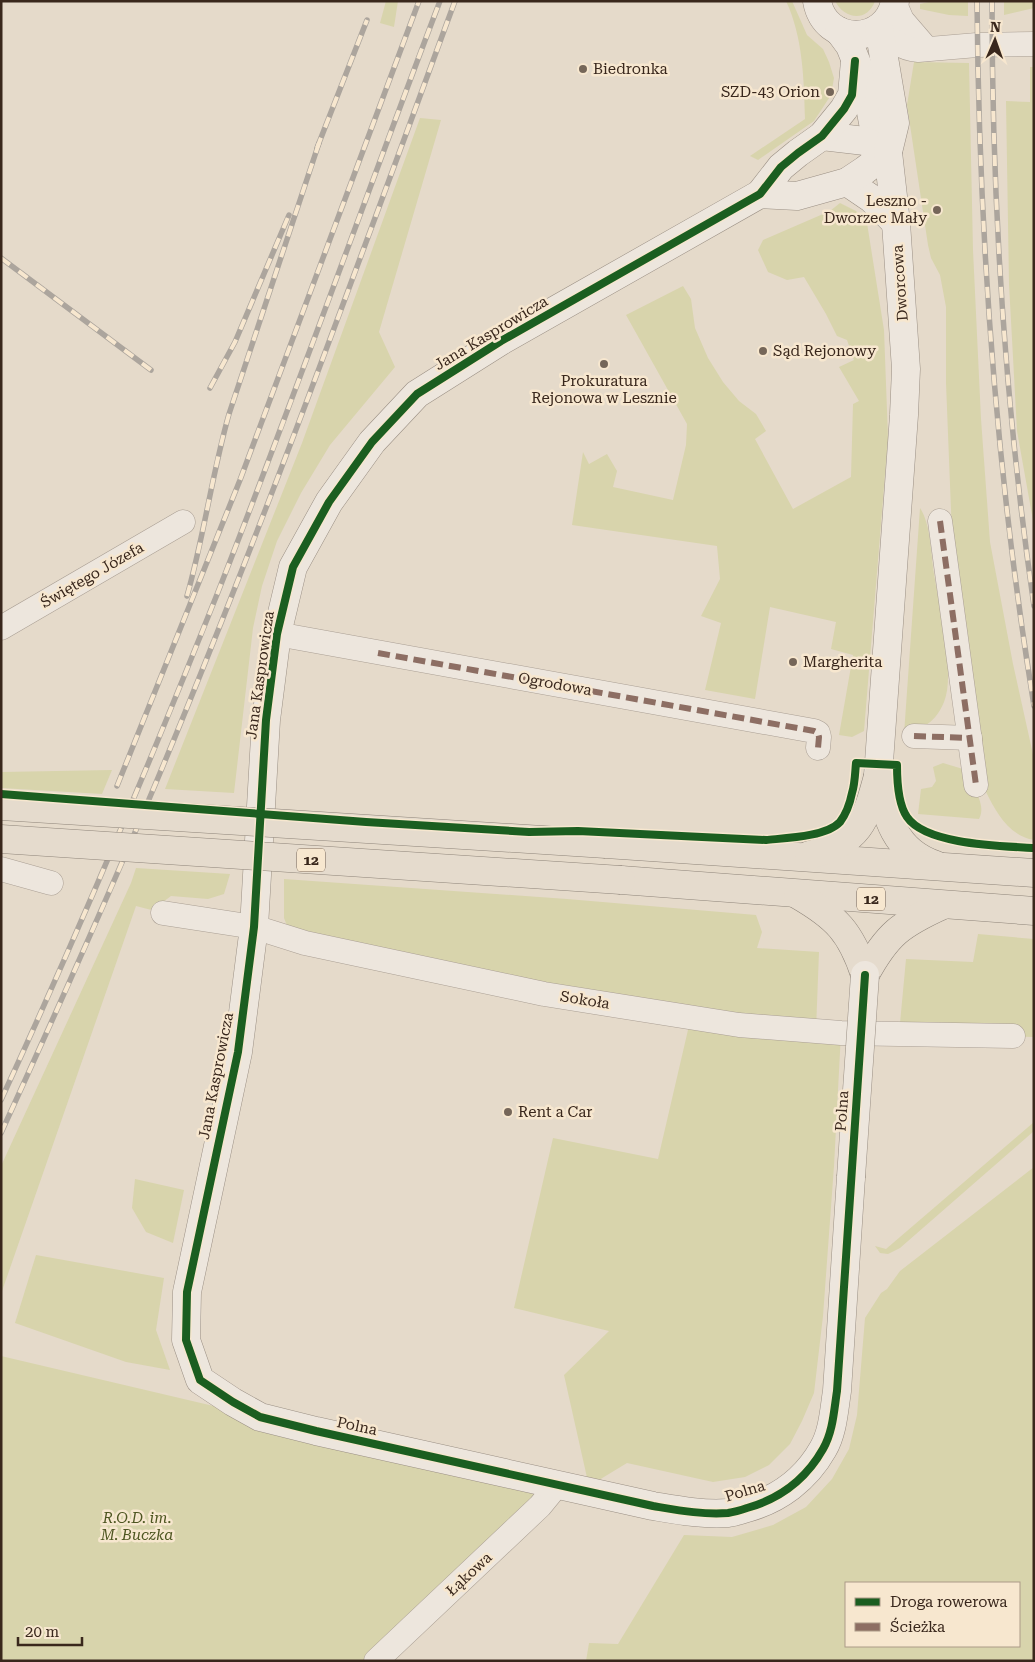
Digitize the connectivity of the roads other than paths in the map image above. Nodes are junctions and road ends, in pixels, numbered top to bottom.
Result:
1 (817, 1) edge
2 (895, 2) edge
3 (879, 28) junction
4 (839, 32) junction
5 (1034, 44) edge
6 (927, 49) junction
7 (856, 61) junction
8 (822, 136) junction
9 (888, 152) junction
10 (847, 182) junction
11 (760, 194) junction
12 (896, 223) junction
13 (940, 521) dead end
14 (183, 522) dead end
15 (1, 628) edge
16 (276, 634) junction
17 (914, 736) dead end
18 (970, 738) junction
19 (818, 748) dead end
20 (878, 776) junction
21 (976, 785) dead end
22 (1, 806) edge
23 (1, 840) edge
24 (799, 858) junction
25 (942, 867) junction
26 (1, 869) edge
27 (1034, 873) edge
28 (51, 883) dead end
29 (797, 894) junction
30 (944, 905) junction
31 (1034, 911) edge
32 (163, 913) dead end
33 (254, 927) junction
34 (865, 975) junction
35 (1013, 1036) dead end
36 (200, 1380) joint
37 (558, 1484) junction
38 (376, 1661) edge

1 - 4 street, Dworcowa
2 - 3 street
2 - 6 street
3 - 4 street
3 - 6 street
3 - 9 street, Dworcowa
4 - 7 street, Dworcowa
5 - 6 street
7 - 8 street, Jana Kasprowicza
7 - 9 street, Dworcowa
8 - 9 street
8 - 11 street, Jana Kasprowicza
9 - 10 street
9 - 12 street, Dworcowa
10 - 11 street
10 - 12 street
11 - 16 street, Jana Kasprowicza
12 - 20 street, Dworcowa
13 - 18 street
14 - 15 street, Świętego Józefa
16 - 19 street, Ogrodowa
16 - 33 street, Jana Kasprowicza
17 - 18 street
18 - 21 street
20 - 24 main road
20 - 25 main road
22 - 24 main road, 12, bridge
23 - 29 main road, 12, bridge
24 - 25 main road, 12
25 - 27 main road, 12
26 - 28 street
29 - 30 main road, 12
29 - 34 main road
30 - 31 main road, 12
30 - 34 main road
32 - 33 street, Sokoła
33 - 35 street, Sokoła
33 - 36 street, Jana Kasprowicza
34 - 37 street, Polna, bridge
36 - 37 street, Polna
37 - 38 street, Łąkowa

